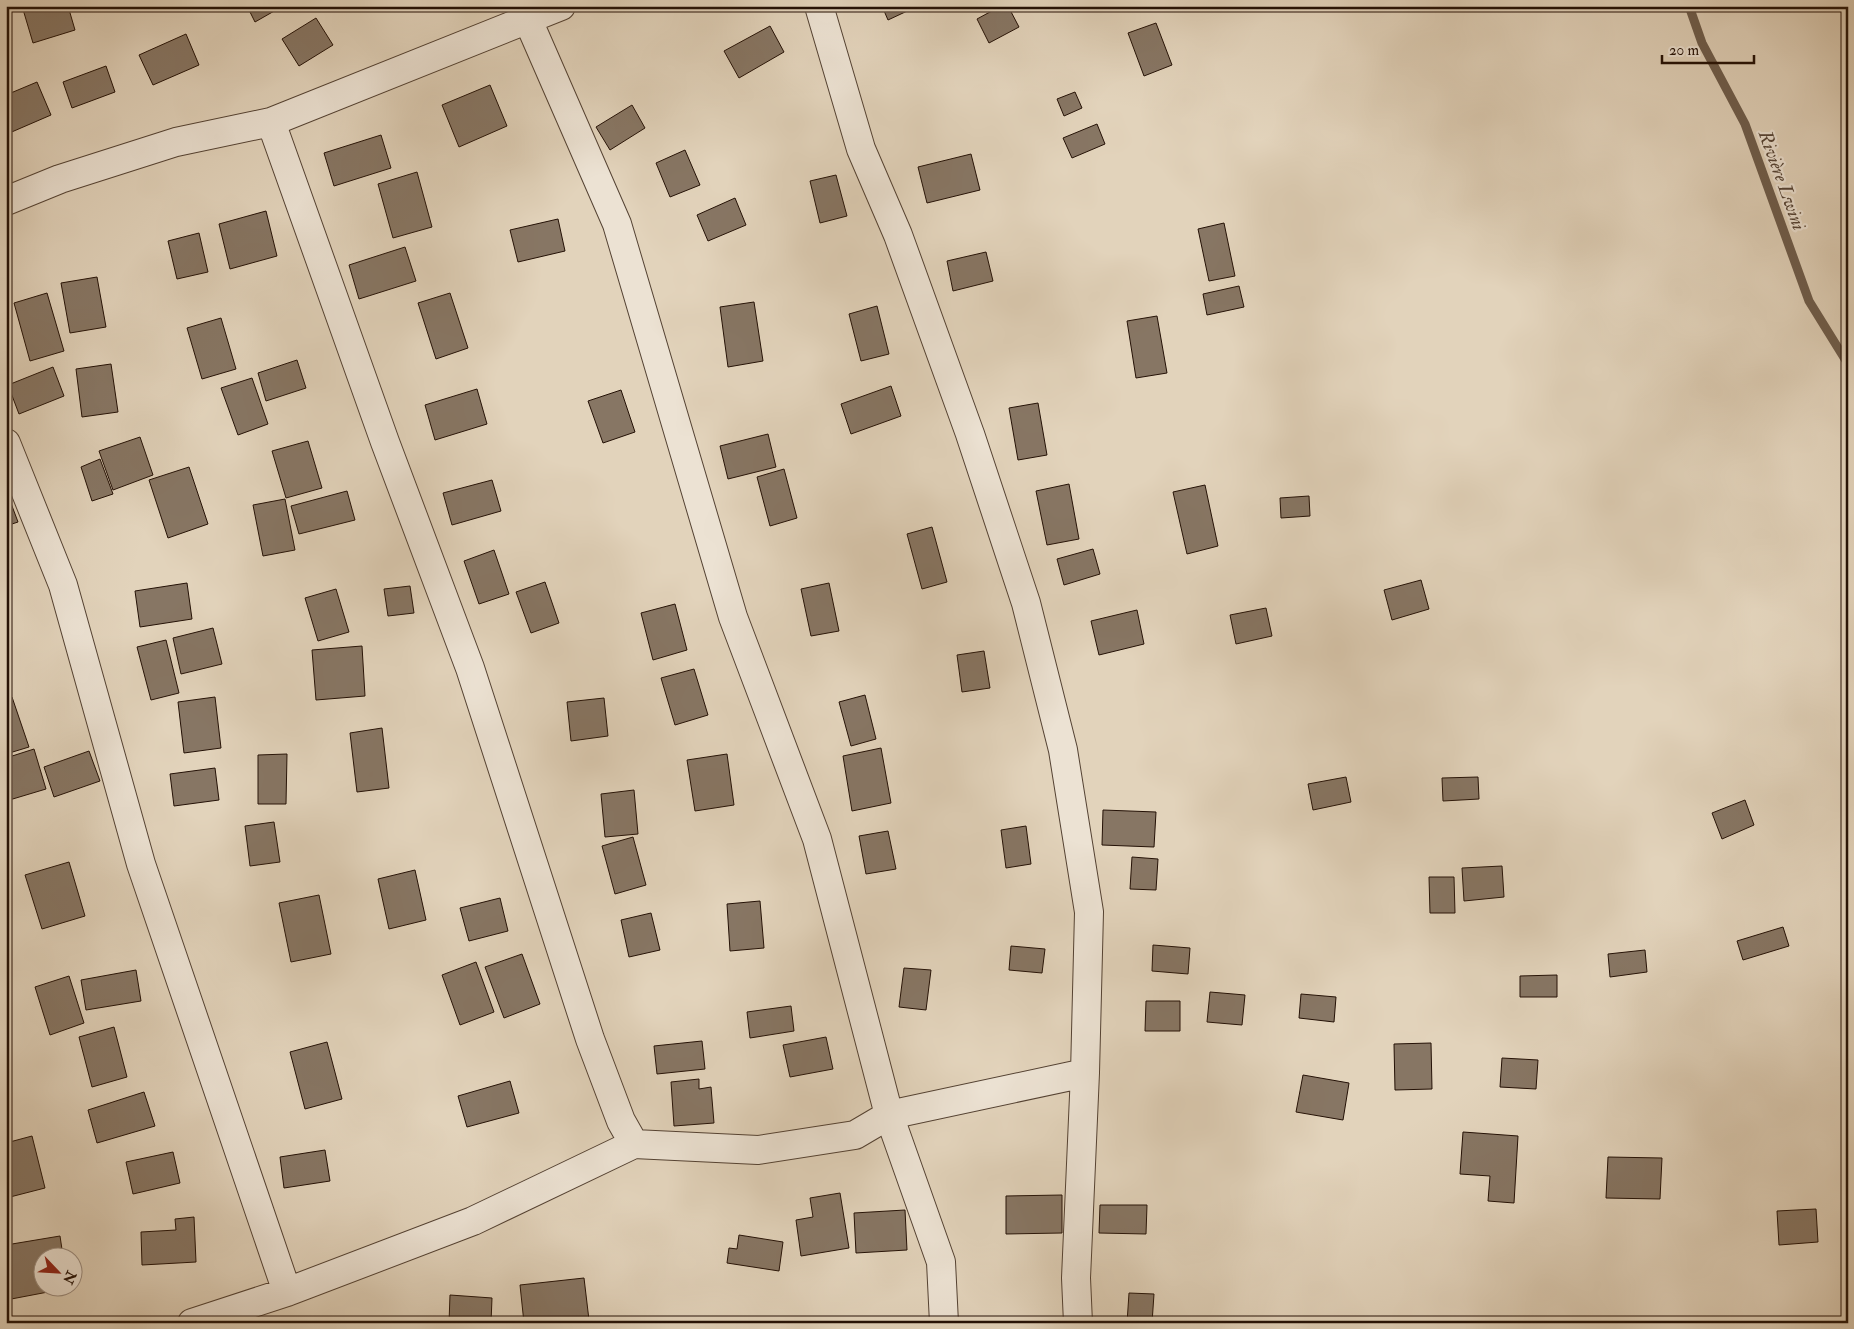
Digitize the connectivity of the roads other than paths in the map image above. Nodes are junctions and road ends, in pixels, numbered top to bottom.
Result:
1 (561, 6) edge
2 (819, 6) edge
3 (528, 20) junction
4 (271, 122) junction
5 (6, 201) edge
6 (6, 442) edge
7 (1085, 1073) junction
8 (889, 1115) junction
9 (634, 1144) junction
10 (287, 1292) junction
11 (192, 1323) edge
12 (944, 1323) edge
13 (1078, 1323) edge

1 - 3 street
2 - 7 street
3 - 4 street
3 - 8 street
4 - 5 street
4 - 9 street
6 - 10 street
7 - 8 street
7 - 13 street
8 - 9 street
8 - 12 street
9 - 10 street
10 - 11 street

